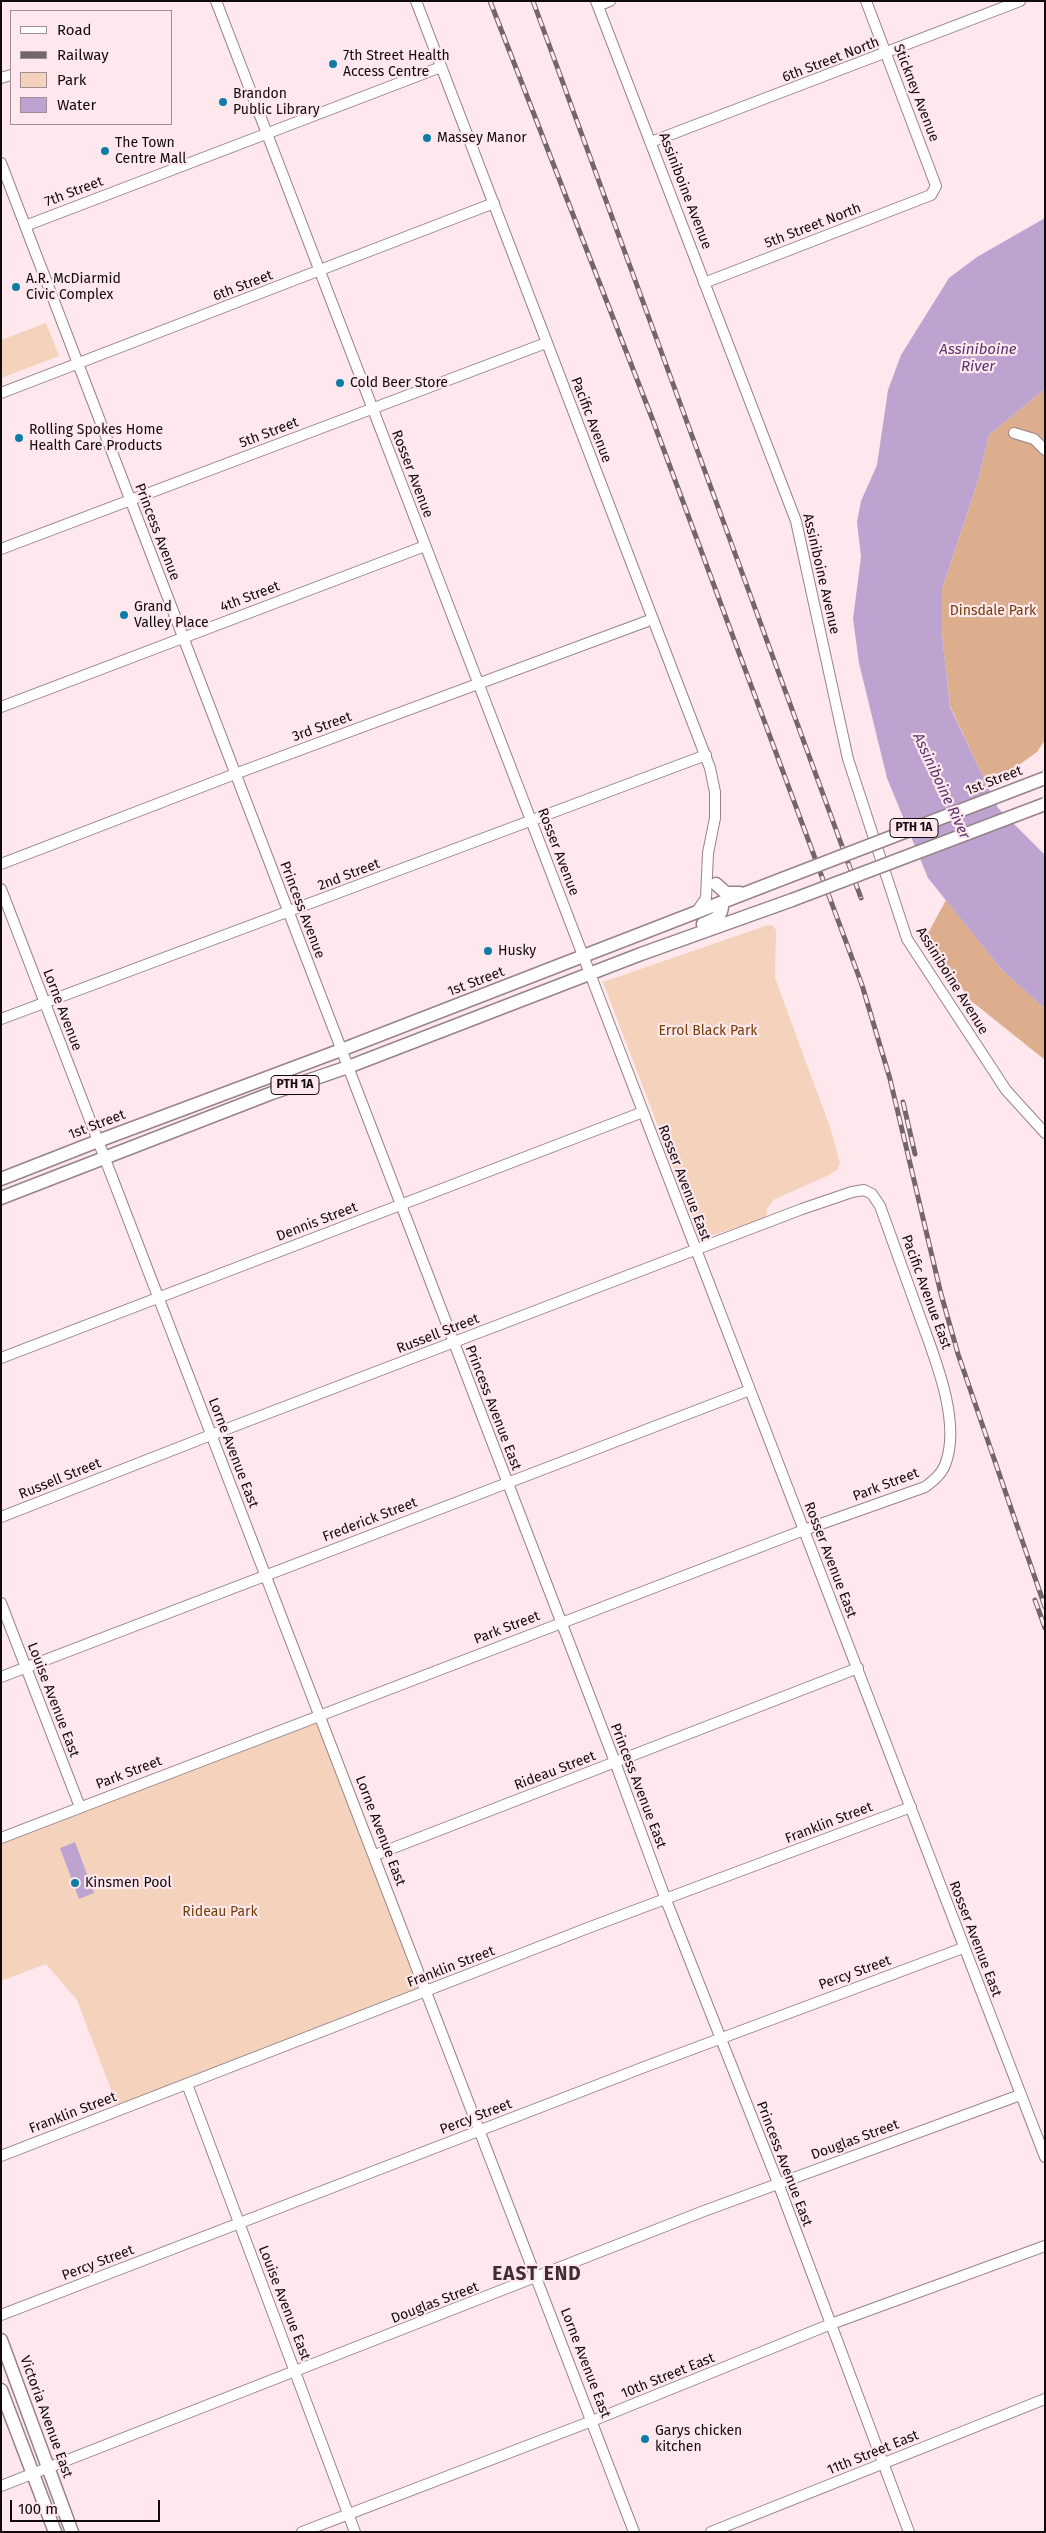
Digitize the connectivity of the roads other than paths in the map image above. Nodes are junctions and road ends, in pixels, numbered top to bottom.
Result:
1 (216, 1) edge
2 (416, 1) edge
3 (610, 1) edge
4 (866, 1) edge
5 (1020, 1) edge
6 (597, 4) edge
7 (887, 54) junction
8 (441, 67) junction
9 (267, 133) junction
10 (651, 142) junction
11 (1, 163) edge
12 (931, 195) joint
13 (494, 203) junction
14 (25, 226) junction
15 (320, 270) junction
16 (704, 283) junction
17 (546, 343) junction
18 (78, 363) junction
19 (1, 393) edge
20 (373, 408) junction
21 (1014, 433) dead end
22 (1045, 450) edge
23 (131, 500) junction
24 (425, 546) junction
25 (1, 549) edge
26 (653, 618) junction
27 (183, 637) junction
28 (478, 684) junction
29 (1, 707) edge
30 (706, 754) junction
31 (236, 774) junction
32 (1045, 778) edge
33 (1045, 804) edge
34 (531, 821) junction
35 (708, 852) junction
36 (1, 864) edge
37 (716, 884) junction
38 (1, 889) edge
39 (750, 892) junction
40 (722, 903) junction
41 (288, 912) junction
42 (690, 915) junction
43 (641, 954) junction
44 (583, 957) junction
45 (590, 974) junction
46 (45, 1002) junction
47 (1, 1019) edge
48 (341, 1050) junction
49 (348, 1067) junction
50 (643, 1112) junction
51 (1045, 1133) edge
52 (98, 1140) junction
53 (104, 1157) junction
54 (1, 1179) edge
55 (1, 1198) edge
56 (400, 1205) junction
57 (880, 1206) joint
58 (695, 1250) junction
59 (158, 1298) junction
60 (454, 1343) junction
61 (1, 1358) edge
62 (944, 1389) joint
63 (750, 1390) junction
64 (211, 1435) junction
65 (507, 1483) junction
66 (1, 1517) edge
67 (804, 1530) junction
68 (266, 1575) junction
69 (1, 1602) edge
70 (560, 1622) junction
71 (26, 1668) junction
72 (858, 1668) junction
73 (1, 1677) edge
74 (321, 1716) junction
75 (615, 1762) junction
76 (80, 1807) junction
77 (911, 1807) junction
78 (1, 1838) edge
79 (375, 1855) junction
80 (666, 1900) junction
81 (963, 1948) junction
82 (427, 1992) junction
83 (720, 2039) junction
84 (187, 2084) junction
85 (1020, 2095) junction
86 (480, 2130) junction
87 (1, 2156) edge
88 (1045, 2157) edge
89 (778, 2182) junction
90 (239, 2223) junction
91 (1045, 2246) edge
92 (537, 2277) junction
93 (1, 2315) edge
94 (831, 2324) junction
95 (1, 2340) edge
96 (295, 2372) junction
97 (1, 2390) edge
98 (1045, 2400) edge
99 (592, 2421) junction
100 (883, 2464) junction
101 (48, 2468) junction
102 (34, 2474) junction
103 (1, 2486) edge
104 (348, 2514) junction
105 (55, 2532) edge
106 (72, 2532) edge
107 (302, 2532) edge
108 (355, 2532) edge
109 (634, 2532) edge
110 (710, 2532) edge
111 (909, 2532) edge

1 - 9 street, Rosser Avenue
2 - 8 street, Pacific Avenue
3 - 6 street
4 - 7 street, Stickney Avenue
5 - 7 street, 6th Street North
6 - 10 street, Assiniboine Avenue
7 - 10 street, 6th Street North
7 - 12 street, Stickney Avenue
8 - 9 street, 7th Street
8 - 13 street, Pacific Avenue
9 - 14 street, 7th Street
9 - 15 street, Rosser Avenue
10 - 16 street, Assiniboine Avenue
11 - 14 street, Princess Avenue
12 - 16 street, 5th Street North
13 - 15 street, 6th Street
13 - 17 street, Pacific Avenue
14 - 18 street, Princess Avenue
15 - 18 street, 6th Street
15 - 20 street, Rosser Avenue
16 - 51 street, Assiniboine Avenue
17 - 20 street, 5th Street
17 - 26 street, Pacific Avenue
18 - 19 street, 6th Street
18 - 23 street, Princess Avenue
20 - 23 street, 5th Street
20 - 24 street, Rosser Avenue
21 - 22 street
23 - 25 street, 5th Street
23 - 27 street, Princess Avenue
24 - 27 street, 4th Street
24 - 28 street, Rosser Avenue
26 - 28 street, 3rd Street
26 - 30 street, Pacific Avenue
27 - 29 street, 4th Street
27 - 31 street, Princess Avenue
28 - 31 street, 3rd Street
28 - 34 street, Rosser Avenue
30 - 34 street, 2nd Street
30 - 35 street, Pacific Avenue
31 - 36 street, 3rd Street
31 - 41 street, Princess Avenue
32 - 39 main road, 1st Street / PTH 1A, bridge
33 - 43 main road, PTH 1A, bridge
34 - 41 street, 2nd Street
34 - 44 street, Rosser Avenue
35 - 37 street, Pacific Avenue
35 - 42 street, Pacific Avenue
37 - 39 main road
37 - 40 street, Pacific Avenue
38 - 46 street, Lorne Avenue
39 - 40 main road, 1st Street / PTH 1A
40 - 42 main road, 1st Street / PTH 1A
40 - 43 main road
41 - 46 street, 2nd Street
41 - 48 street, Princess Avenue
42 - 44 main road, 1st Street / PTH 1A
43 - 45 main road, PTH 1A
44 - 45 street, Rosser Avenue
44 - 48 main road, 1st Street / PTH 1A
45 - 49 main road, PTH 1A
45 - 50 street, Rosser Avenue East
46 - 47 street, 2nd Street
46 - 52 street, Lorne Avenue
48 - 49 street, Princess Avenue East
48 - 52 main road, 1st Street / PTH 1A
49 - 53 main road, PTH 1A
49 - 56 street, Princess Avenue East
50 - 56 street, Dennis Street
50 - 58 street, Rosser Avenue East
52 - 53 street, Lorne Avenue East
52 - 54 main road, 1st Street / PTH 1A
53 - 55 main road, PTH 1A
53 - 59 street, Lorne Avenue East
56 - 59 street, Dennis Street
56 - 60 street, Princess Avenue East
57 - 58 street, Russell Street
57 - 62 street, Pacific Avenue East
58 - 60 street, Russell Street
58 - 63 street, Rosser Avenue East
59 - 61 street, Dennis Street
59 - 64 street, Lorne Avenue East
60 - 64 street, Russell Street
60 - 65 street, Princess Avenue East
62 - 67 street, Park Street
63 - 65 street, Frederick Street
63 - 67 street, Rosser Avenue East
64 - 66 street, Russell Street
64 - 68 street, Lorne Avenue East
65 - 68 street, Frederick Street
65 - 70 street, Princess Avenue East
67 - 70 street, Park Street
67 - 72 street, Rosser Avenue East
68 - 71 street, Frederick Street
68 - 74 street, Lorne Avenue East
69 - 71 street, Louise Avenue East
70 - 74 street, Park Street
70 - 75 street, Princess Avenue East
71 - 73 street, Frederick Street
71 - 76 street, Louise Avenue East
72 - 75 street, Rideau Street
72 - 77 street, Rosser Avenue East
74 - 76 street, Park Street
74 - 79 street, Lorne Avenue East
75 - 79 street, Rideau Street
75 - 80 street, Princess Avenue East
76 - 78 street, Park Street
77 - 80 street, Franklin Street
77 - 81 street, Rosser Avenue East
79 - 82 street, Lorne Avenue East
80 - 82 street, Franklin Street
80 - 83 street, Princess Avenue East
81 - 83 street, Percy Street
81 - 85 street, Rosser Avenue East
82 - 84 street, Franklin Street
82 - 86 street, Lorne Avenue East
83 - 86 street, Percy Street
83 - 89 street, Princess Avenue East
84 - 87 street, Franklin Street
84 - 90 street, Louise Avenue East
85 - 88 street, Rosser Avenue East
85 - 89 street, Douglas Street
86 - 90 street, Percy Street
86 - 92 street, Lorne Avenue East
89 - 92 street, Douglas Street
89 - 94 street, Princess Avenue East
90 - 93 street, Percy Street
90 - 96 street, Louise Avenue East
91 - 94 street, 10th Street East
92 - 96 street, Douglas Street
92 - 99 street, Lorne Avenue East
94 - 99 street, 10th Street East
94 - 100 street, Princess Avenue East
95 - 101 main road, Victoria Avenue East
96 - 101 street, Douglas Street
96 - 104 street, Louise Avenue East
97 - 102 main road
98 - 100 street, 11th Street East
99 - 104 street, 10th Street East
99 - 109 street, Lorne Avenue East
100 - 110 street, 11th Street East
100 - 111 street, Princess Avenue East
101 - 102 street, Douglas Street
101 - 106 main road, Victoria Avenue East
102 - 103 street, Douglas Street
102 - 105 main road
104 - 107 street, 10th Street East
104 - 108 street, Louise Avenue East

